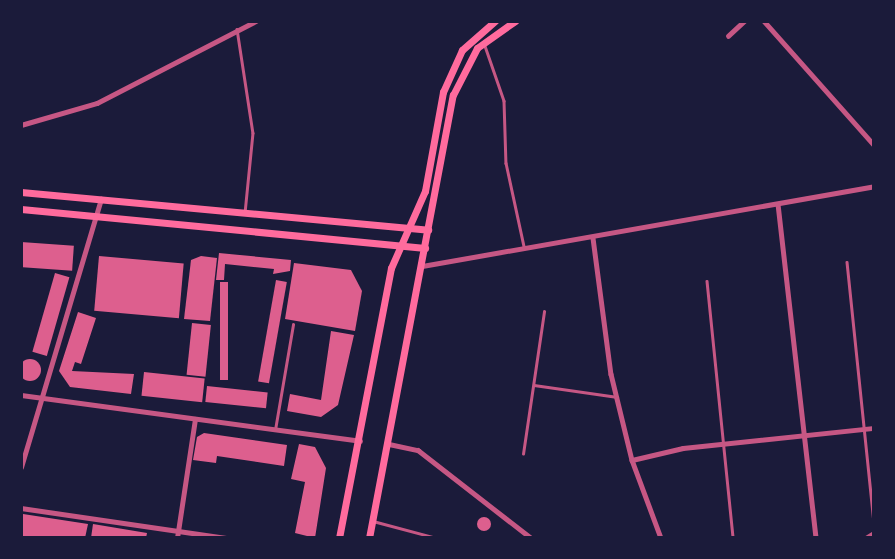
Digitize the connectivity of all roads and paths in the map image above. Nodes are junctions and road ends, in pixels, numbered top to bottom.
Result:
1 (256, 21) edge
2 (495, 21) edge
3 (515, 21) edge
4 (744, 21) edge
5 (764, 21) edge
6 (237, 28) junction
7 (728, 36) dead end
8 (482, 43) junction
9 (21, 125) edge
10 (874, 145) edge
11 (874, 186) edge
12 (21, 192) edge
13 (101, 199) junction
14 (778, 204) junction
15 (21, 209) edge
16 (245, 213) junction
17 (96, 216) junction
18 (406, 228) junction
19 (428, 230) junction
20 (593, 238) junction
21 (398, 245) junction
22 (425, 248) junction
23 (524, 249) junction
24 (847, 262) dead end
25 (422, 266) junction
26 (707, 281) dead end
27 (544, 312) dead end
28 (293, 325) dead end
29 (534, 385) junction
30 (21, 395) edge
31 (42, 397) junction
32 (617, 397) junction
33 (195, 419) junction
34 (874, 428) edge
35 (864, 429) junction
36 (275, 430) junction
37 (804, 435) junction
38 (360, 441) junction
39 (724, 443) junction
40 (389, 444) junction
41 (523, 454) dead end
42 (632, 460) junction
43 (21, 467) edge
44 (21, 508) edge
45 (373, 521) junction
46 (874, 524) edge
47 (178, 531) junction
48 (874, 533) edge
49 (177, 538) edge
50 (226, 538) edge
51 (339, 538) edge
52 (369, 538) edge
53 (437, 538) edge
54 (531, 538) edge
55 (661, 538) edge
56 (733, 538) edge
57 (816, 538) edge
58 (866, 538) edge

1 - 6 street
2 - 18 highway
3 - 8 highway
4 - 7 street
5 - 10 street
6 - 9 street
6 - 16 lane
8 - 19 highway
8 - 23 lane
11 - 14 street
12 - 13 highway
13 - 16 highway
13 - 17 street
14 - 20 street
14 - 37 street
15 - 17 highway
16 - 18 highway
17 - 21 highway
17 - 31 street
18 - 19 highway
18 - 21 highway
19 - 22 highway
20 - 23 street
20 - 32 street
21 - 22 highway
21 - 38 highway
22 - 25 highway
23 - 25 street
24 - 35 lane
25 - 40 highway
26 - 39 lane
27 - 29 lane
28 - 36 lane
29 - 32 lane
29 - 41 lane
30 - 31 street
31 - 33 street
31 - 43 street
32 - 42 street
33 - 36 street
33 - 47 street
34 - 35 street
35 - 37 street
35 - 46 lane
36 - 38 street
37 - 39 street
37 - 57 street
38 - 51 highway
39 - 42 street
39 - 56 lane
40 - 45 highway
40 - 54 street
42 - 55 street
44 - 47 street
45 - 52 highway
45 - 53 lane
47 - 49 street
47 - 50 street
48 - 58 street

